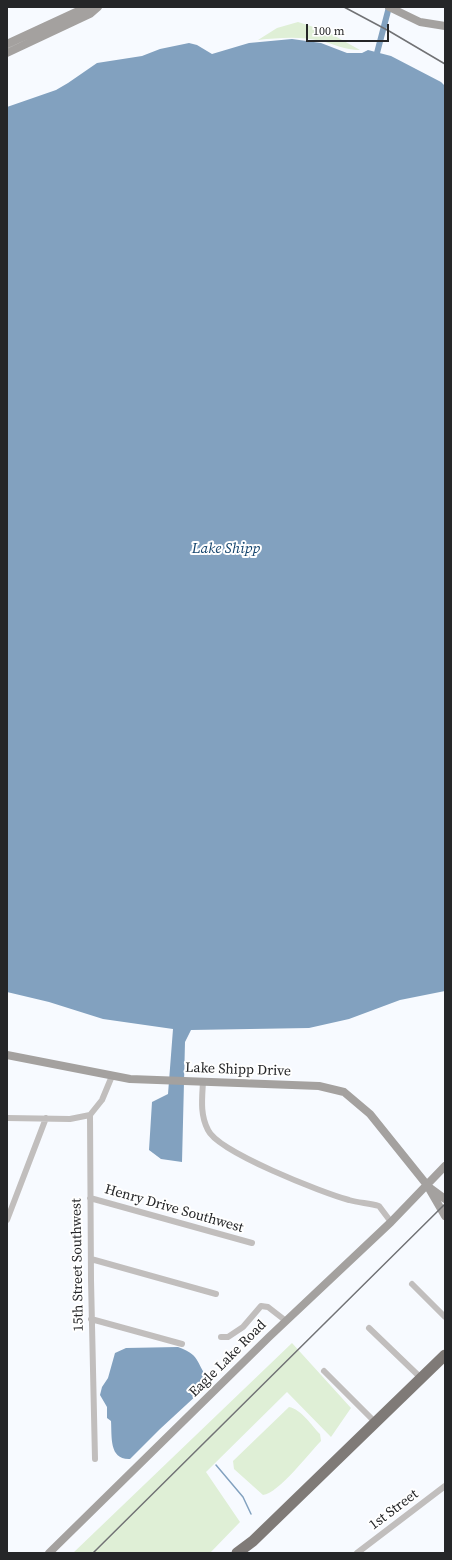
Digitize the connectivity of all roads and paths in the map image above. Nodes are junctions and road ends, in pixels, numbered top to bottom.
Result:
1 (86, 7) edge
2 (98, 7) edge
3 (393, 9) edge
4 (445, 26) edge
5 (7, 44) edge
6 (7, 53) edge
7 (7, 1055) edge
8 (112, 1076) junction
9 (200, 1082) junction
10 (90, 1115) junction
11 (7, 1118) edge
12 (46, 1118) junction
13 (445, 1166) edge
14 (427, 1186) junction
15 (90, 1198) junction
16 (445, 1199) edge
17 (445, 1216) edge
18 (7, 1220) edge
19 (391, 1222) junction
20 (252, 1243) dead end
21 (91, 1259) junction
22 (412, 1284) dead end
23 (216, 1294) dead end
24 (445, 1317) edge
25 (91, 1319) junction
26 (286, 1321) junction
27 (369, 1328) dead end
28 (221, 1336) dead end
29 (182, 1344) dead end
30 (445, 1356) edge
31 (324, 1371) dead end
32 (421, 1378) junction
33 (375, 1422) junction
34 (95, 1459) dead end
35 (445, 1486) edge
36 (253, 1541) junction
37 (49, 1553) edge
38 (237, 1553) edge
39 (245, 1553) edge
40 (357, 1553) edge

1 - 5 street
2 - 6 street
3 - 4 street
7 - 8 street, Lake Shipp Drive
8 - 9 street, Lake Shipp Drive
8 - 10 street
9 - 14 street, Lake Shipp Drive
9 - 19 street
10 - 12 street
10 - 15 street, 15th Street Southwest
11 - 12 street
12 - 18 street
13 - 14 street, Eagle Lake Road
14 - 16 street
14 - 17 street
14 - 19 street, Eagle Lake Road
15 - 20 street, Henry Drive Southwest
15 - 21 street, 15th Street Southwest
19 - 26 street, Eagle Lake Road
21 - 23 street
21 - 25 street, 15th Street Southwest
22 - 24 street
25 - 29 street
25 - 34 street, 15th Street Southwest
26 - 28 street
26 - 37 street, Eagle Lake Road
27 - 32 street
30 - 32 highway
31 - 33 street
32 - 33 highway
33 - 36 highway
35 - 40 street, 1st Street
36 - 38 highway
36 - 39 highway

